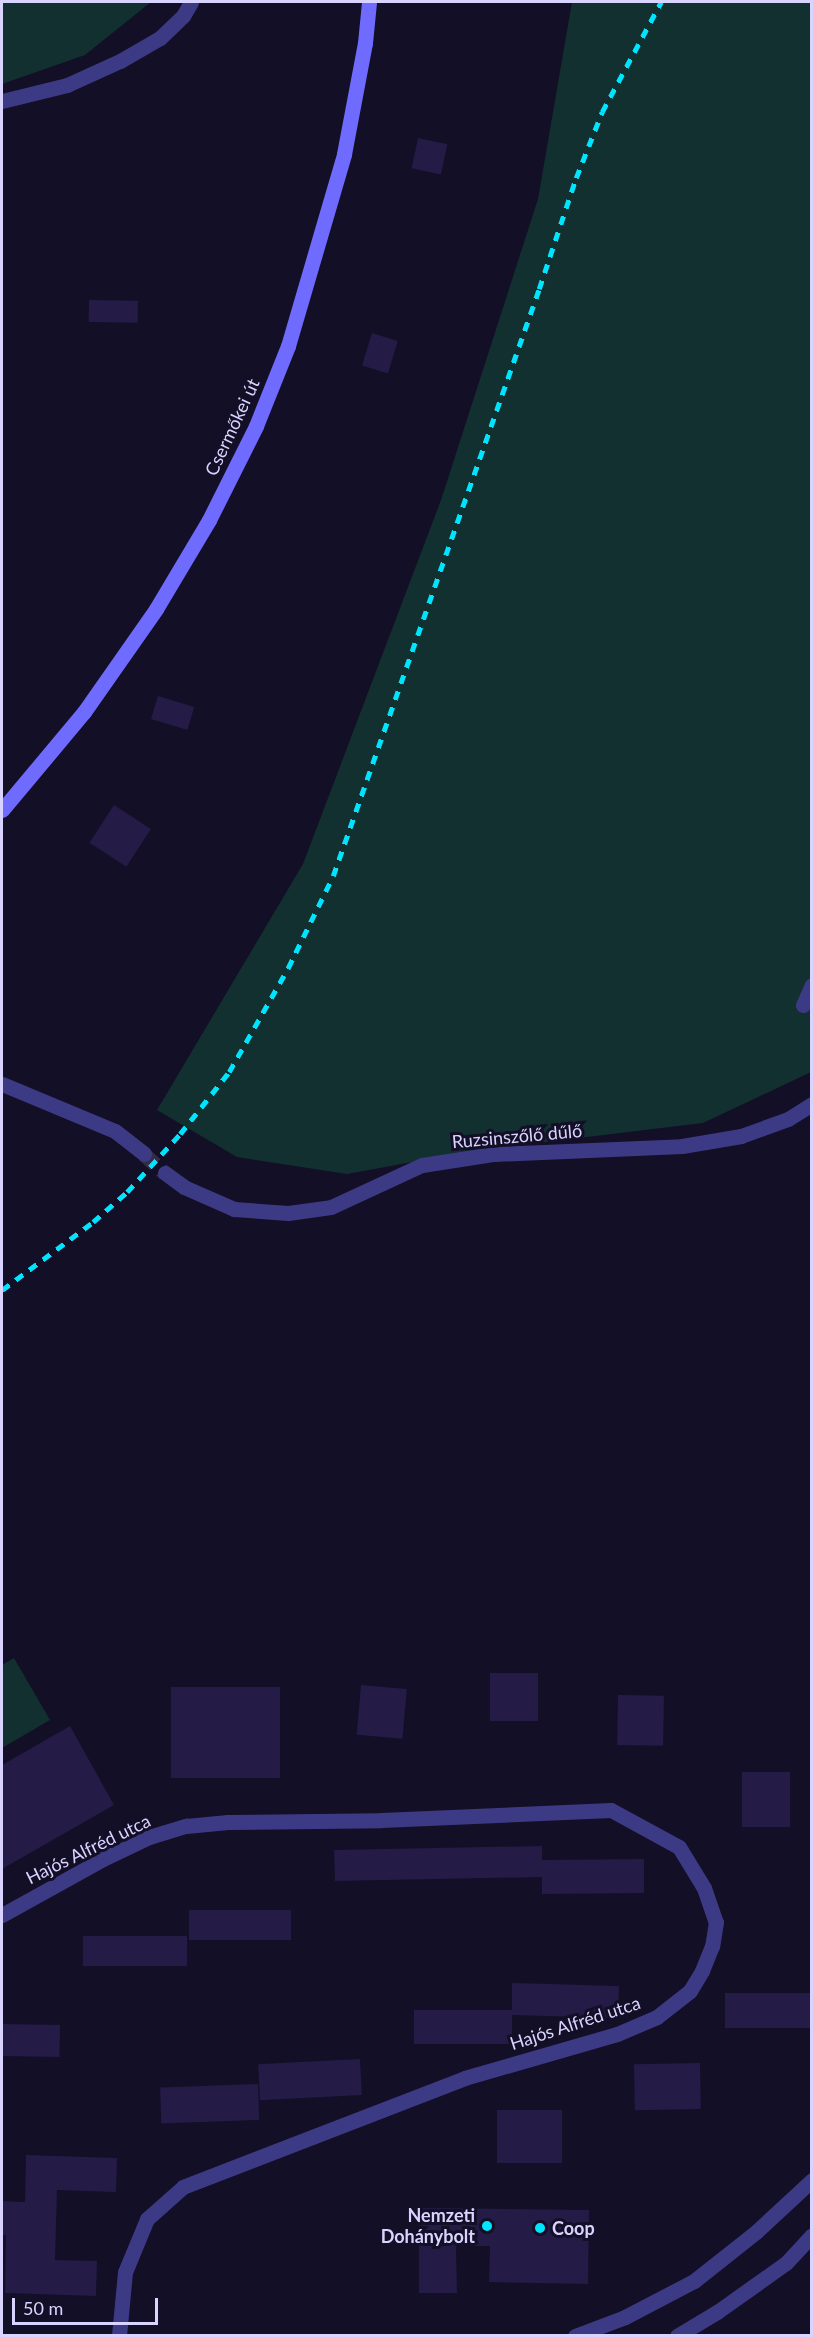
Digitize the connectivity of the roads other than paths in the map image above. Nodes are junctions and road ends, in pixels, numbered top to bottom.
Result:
1 (191, 2) edge
2 (369, 2) edge
3 (2, 101) edge
4 (2, 810) edge
5 (812, 985) edge
6 (803, 1005) dead end
7 (2, 1084) edge
8 (812, 1104) edge
9 (144, 1154) tunnel mouth
10 (165, 1173) tunnel mouth
11 (2, 1915) edge
12 (812, 2180) edge
13 (812, 2235) edge
14 (119, 2336) edge
15 (575, 2336) edge
16 (676, 2336) edge

1 - 3 street
2 - 4 main road, Csermőkei út
5 - 6 street
7 - 9 street
8 - 10 street, Ruzsinszőlő dűlő
11 - 14 street, Hajós Alfréd utca
12 - 15 street
13 - 16 street

